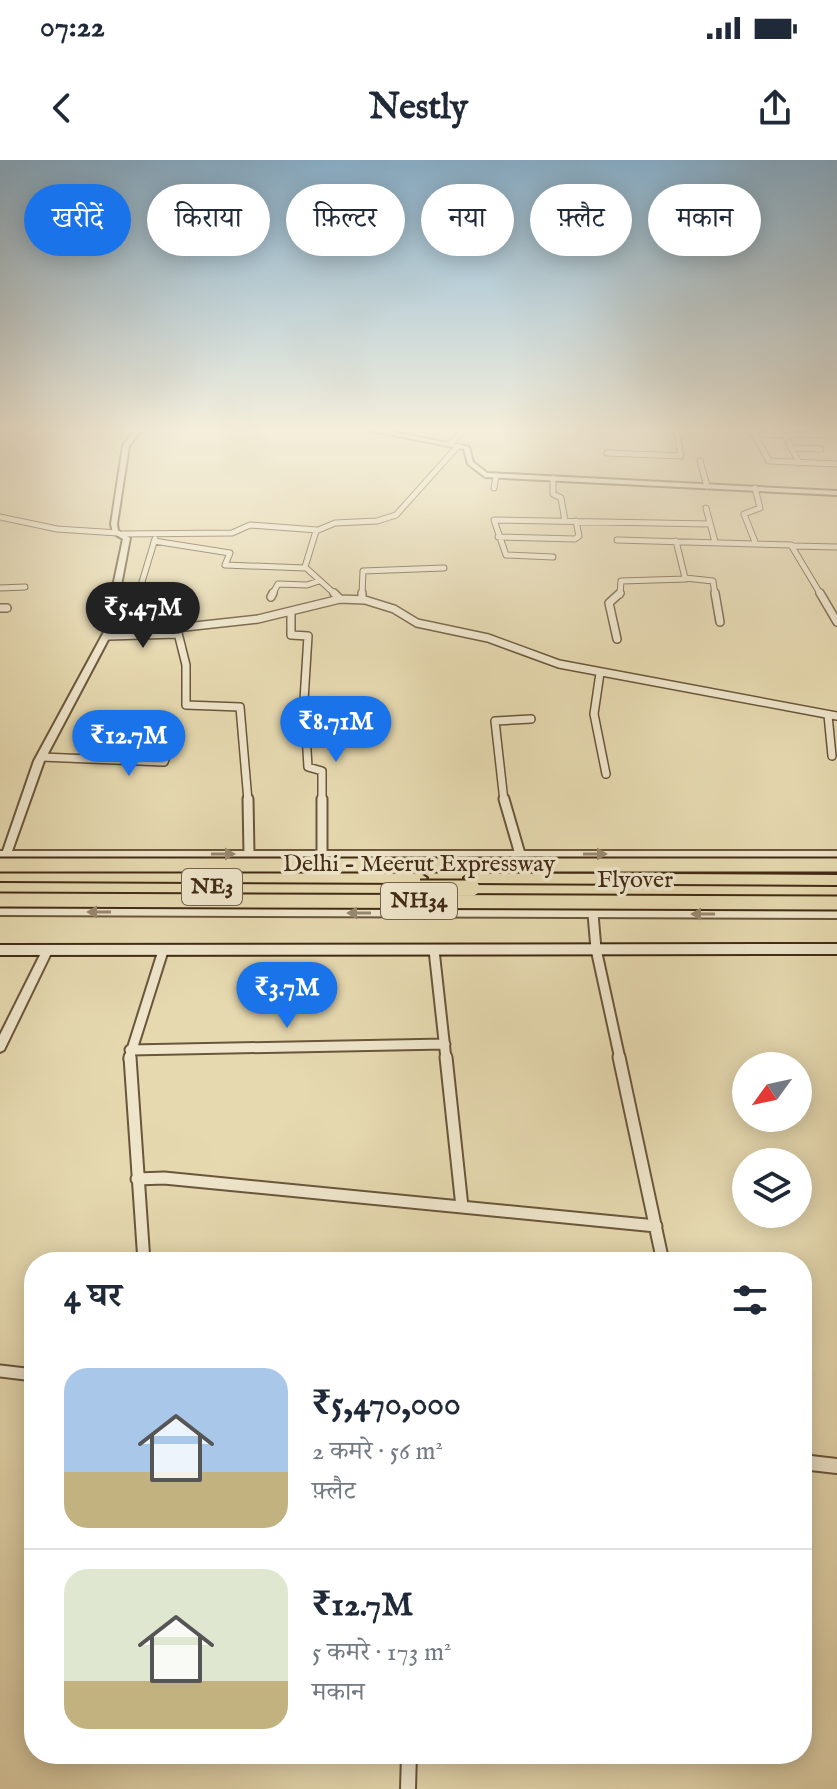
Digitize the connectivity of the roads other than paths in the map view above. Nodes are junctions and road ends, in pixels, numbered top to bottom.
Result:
1 (117, 506) edge
2 (404, 506) edge
3 (562, 506) edge
4 (760, 506) edge
5 (706, 508) dead end
6 (0, 517) edge
7 (565, 521) junction
8 (576, 521) junction
9 (650, 522) junction
10 (710, 524) junction
11 (317, 530) junction
12 (159, 532) junction
13 (120, 534) junction
14 (498, 537) junction
15 (617, 540) dead end
16 (655, 540) junction
17 (154, 541) junction
18 (676, 541) junction
19 (715, 542) junction
20 (755, 542) junction
21 (793, 546) junction
22 (837, 547) edge
23 (553, 557) dead end
24 (305, 568) junction
25 (444, 568) dead end
26 (686, 579) junction
27 (319, 581) junction
28 (25, 587) dead end
29 (0, 588) edge
30 (185, 591) dead end
31 (271, 597) dead end
32 (340, 599) junction
33 (362, 600) junction
34 (136, 602) dead end
35 (291, 612) junction
36 (720, 622) dead end
37 (837, 622) edge
38 (177, 631) junction
39 (108, 636) junction
40 (617, 639) dead end
41 (600, 673) junction
42 (833, 715) edge
43 (531, 719) dead end
44 (176, 732) dead end
45 (832, 756) dead end
46 (41, 757) junction
47 (606, 774) dead end
48 (249, 854) junction
49 (435, 854) junction
50 (458, 854) junction
51 (520, 854) junction
52 (322, 855) junction
53 (837, 855) edge
54 (837, 865) edge
55 (2, 875) edge
56 (837, 880) edge
57 (471, 883) junction
58 (837, 889) edge
59 (837, 903) edge
60 (0, 911) edge
61 (435, 913) junction
62 (460, 913) junction
63 (593, 914) junction
64 (837, 914) edge
65 (48, 949) junction
66 (596, 949) junction
67 (837, 949) edge
68 (0, 950) edge
69 (434, 950) junction
70 (163, 951) junction
71 (445, 1044) junction
72 (0, 1047) edge
73 (130, 1050) junction
74 (137, 1179) junction
75 (462, 1207) junction
76 (656, 1226) junction
77 (143, 1252) edge
78 (661, 1252) edge
79 (0, 1371) edge
80 (24, 1374) edge
81 (812, 1463) edge
82 (837, 1466) edge
83 (409, 1764) edge
84 (408, 1789) edge

1 - 13 street
2 - 11 street
3 - 7 street
4 - 20 street
5 - 10 street
6 - 13 street
7 - 8 street
7 - 14 street
8 - 9 street
8 - 14 street
9 - 10 street
9 - 16 street
10 - 19 street
11 - 12 street
11 - 24 street
12 - 13 street
12 - 17 street
13 - 39 street
14 - 23 street
15 - 16 street
16 - 18 street
17 - 24 street
17 - 34 street
18 - 19 street
18 - 26 street
19 - 20 street
20 - 21 street
21 - 22 street
21 - 37 street
24 - 27 street
25 - 33 street
26 - 36 street
26 - 40 street
27 - 31 street
27 - 32 street
28 - 29 street
30 - 38 street
32 - 33 street
32 - 35 street
33 - 41 street
35 - 38 street
35 - 52 street
38 - 39 street
38 - 48 street
39 - 46 street
41 - 42 street
41 - 47 street
42 - 45 street
43 - 51 street
44 - 46 street
46 - 55 street
48 - 52 street
55 -> 48 street
49 - 50 street
49 - 52 street
49 - 61 street
50 - 51 street
50 - 62 street
51 -> 53 street
54 - 55 highway, Flyover / NH34, bridge
55 - 57 highway, Delhi - Meerut Expressway / NE3, bridge
55 - 59 highway, Flyover / NH34, bridge
56 - 57 highway, Delhi - Meerut Expressway / NE3
57 - 58 highway, Delhi - Meerut Expressway / NE3
61 -> 60 street
61 - 62 street
62 - 63 street
64 -> 63 street
63 - 66 street
65 - 68 main road
65 - 70 main road
65 - 72 street
66 - 67 main road
66 - 69 main road
66 - 76 street
69 - 70 main road
69 - 71 street
70 - 73 street
71 - 73 street
71 - 75 street
73 - 74 street
74 - 75 street
74 - 77 street
75 - 76 street
76 - 78 street
79 - 80 street
81 - 82 street
83 - 84 street

